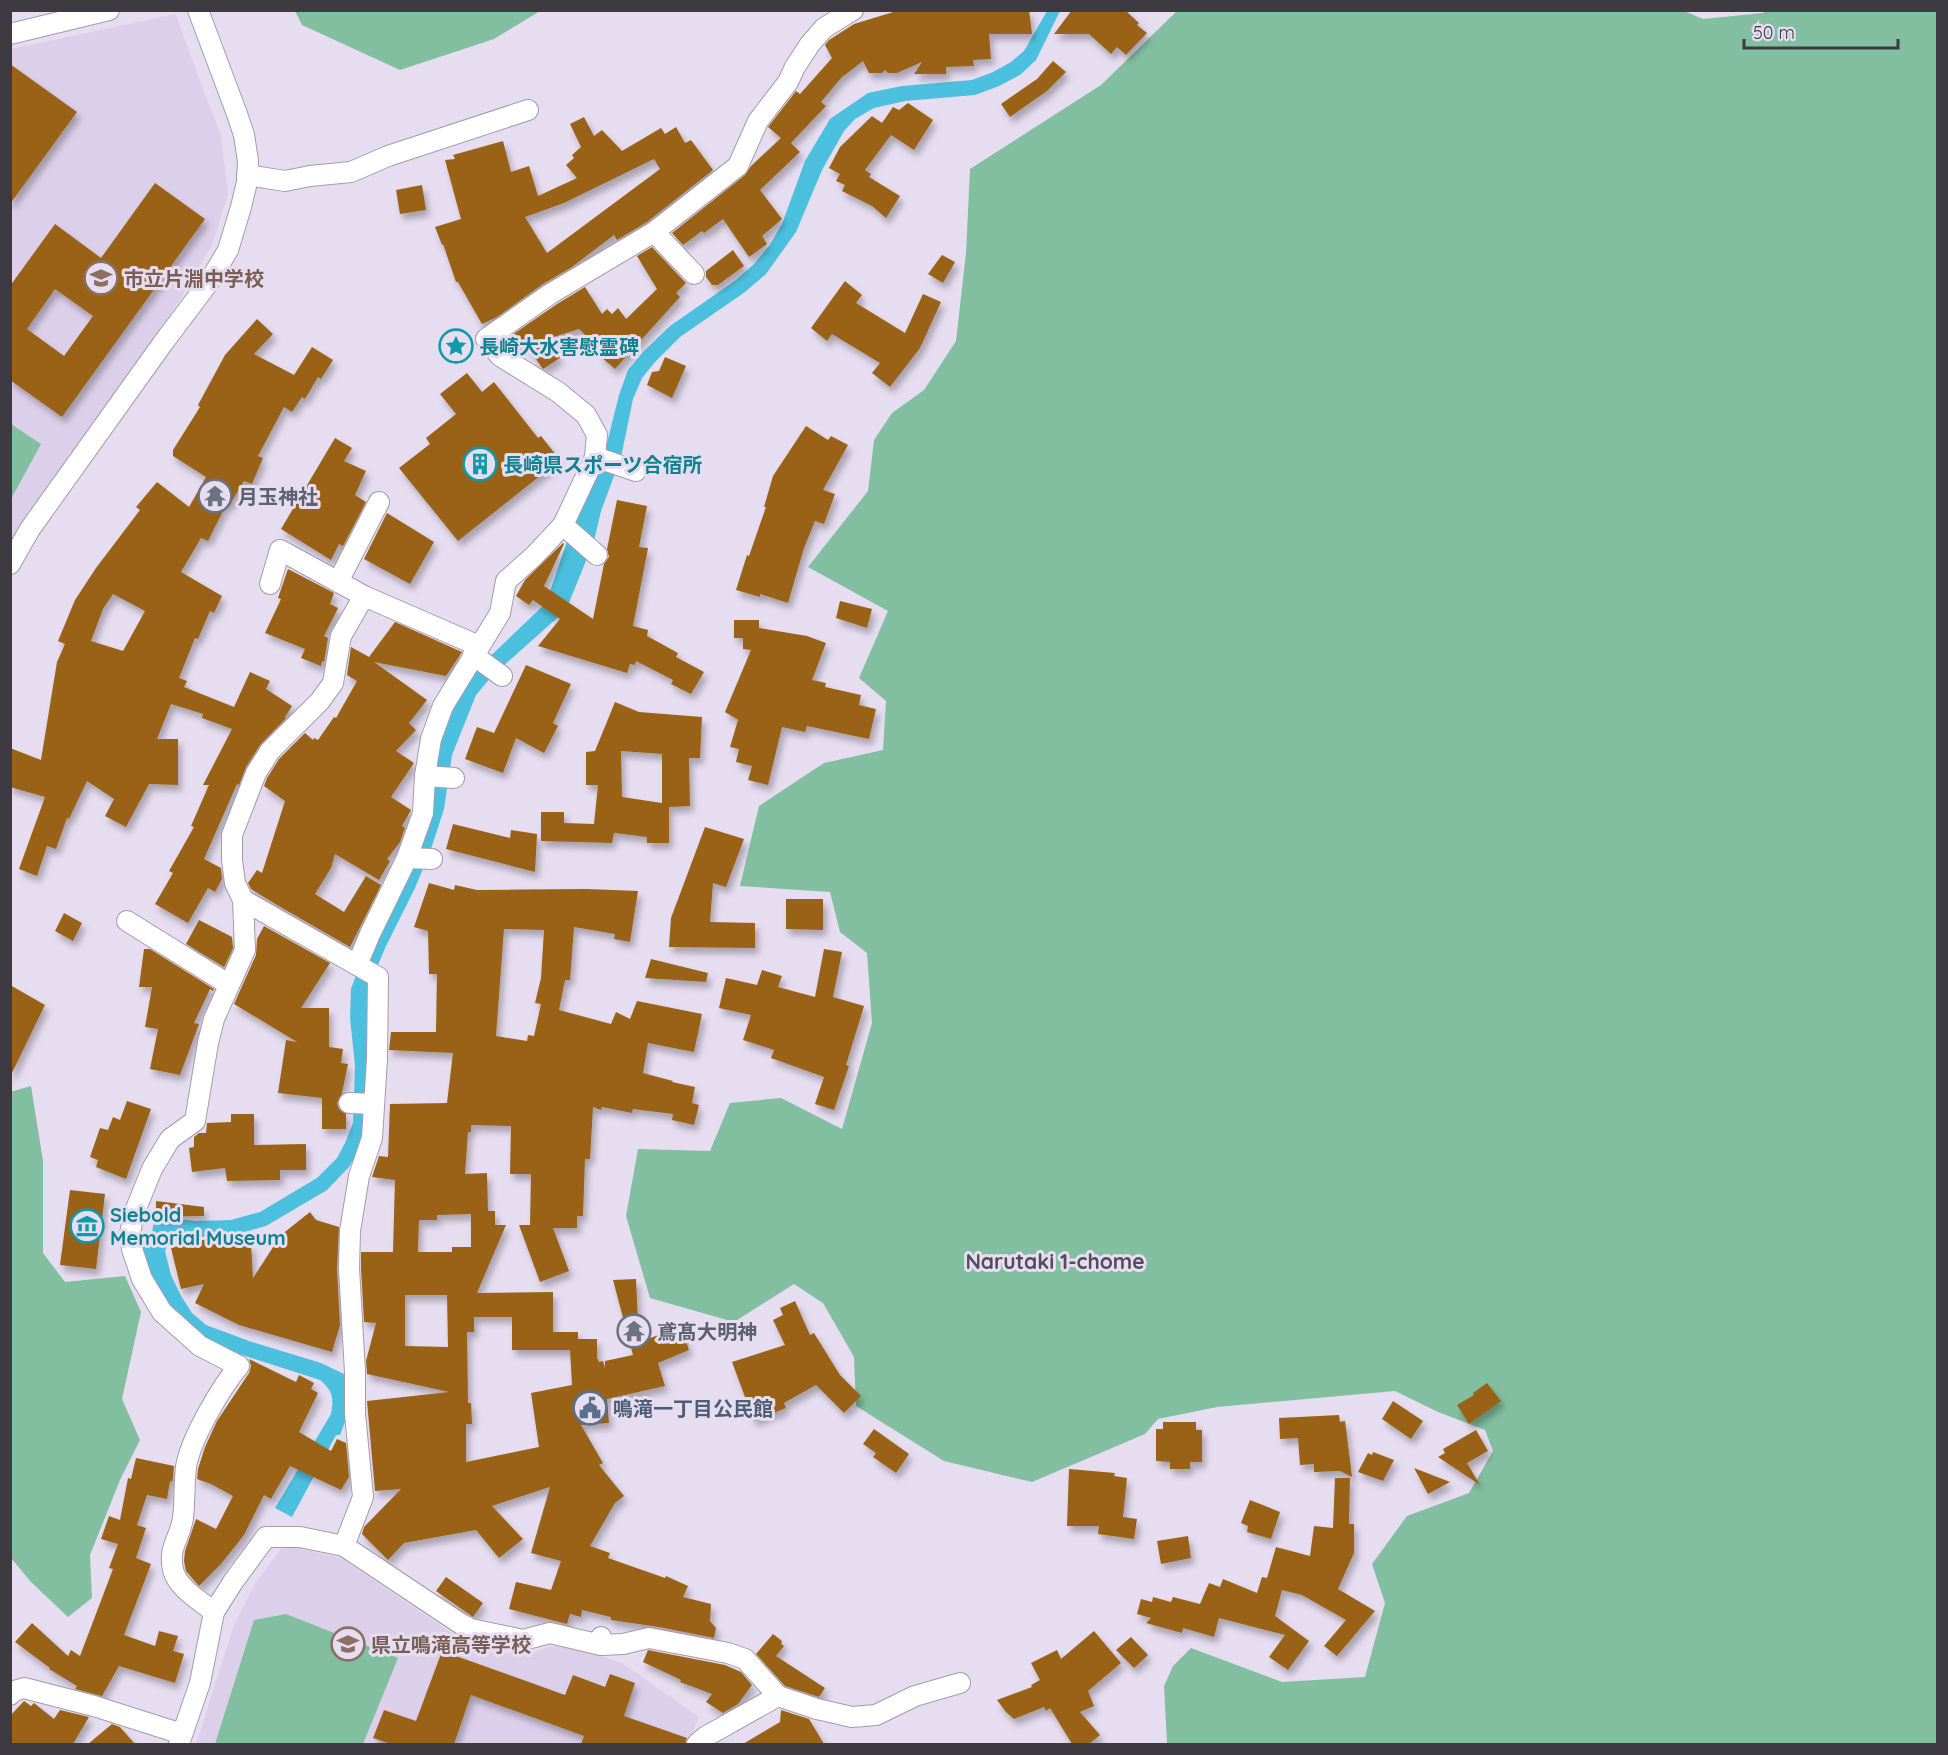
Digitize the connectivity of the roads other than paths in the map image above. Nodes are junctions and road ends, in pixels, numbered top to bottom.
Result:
1 (109, 10) edge
2 (198, 10) edge
3 (853, 10) edge
4 (10, 34) edge
5 (528, 110) dead end
6 (247, 175) junction
7 (654, 232) junction
8 (694, 274) dead end
9 (595, 457) junction
10 (636, 471) dead end
11 (379, 502) dead end
12 (563, 525) junction
13 (597, 555) dead end
14 (10, 564) edge
15 (338, 582) junction
16 (270, 584) dead end
17 (364, 596) junction
18 (479, 655) junction
19 (501, 676) dead end
20 (425, 776) junction
21 (454, 777) dead end
22 (406, 858) junction
23 (432, 859) dead end
24 (243, 900) junction
25 (127, 921) dead end
26 (357, 965) junction
27 (228, 984) junction
28 (349, 1103) dead end
29 (374, 1104) junction
30 (344, 1546) junction
31 (214, 1612) junction
32 (960, 1683) dead end
33 (10, 1695) edge
34 (778, 1696) junction
35 (180, 1739) edge
36 (697, 1744) edge

1 - 4 street
2 - 6 street
3 - 7 street
5 - 6 street
6 - 14 street
7 - 8 street
7 - 9 street
9 - 10 street
9 - 12 street
11 - 15 street
12 - 13 street
12 - 18 street
15 - 16 street
15 - 17 street
17 - 18 street
17 - 24 street
18 - 19 street
18 - 20 street
20 - 21 street
20 - 22 street
22 - 23 street
22 - 26 street
24 - 26 street
24 - 27 street
25 - 27 street
26 - 29 street
27 - 31 street
28 - 29 street
29 - 30 street
30 - 31 street
30 - 34 street
31 - 35 street
32 - 34 street
33 - 35 street
34 - 36 street

